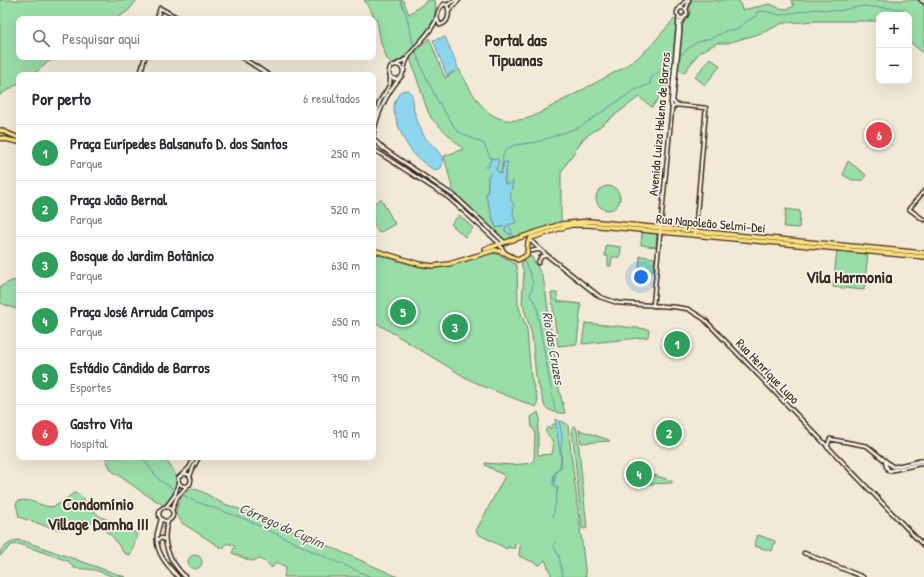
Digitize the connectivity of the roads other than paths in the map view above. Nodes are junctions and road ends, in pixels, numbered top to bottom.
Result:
1 (456, 0) edge
2 (459, 0) edge
3 (688, 0) edge
4 (921, 0) edge
5 (924, 2) edge
6 (447, 5) junction
7 (680, 8) junction
8 (686, 11) junction
9 (448, 12) junction
10 (158, 16) edge
11 (175, 16) edge
12 (679, 16) junction
13 (685, 16) junction
14 (437, 18) junction
15 (438, 24) junction
16 (432, 28) junction
17 (676, 53) junction
18 (410, 54) junction
19 (144, 60) edge
20 (246, 60) edge
21 (395, 65) junction
22 (675, 70) junction
23 (404, 71) junction
24 (141, 72) edge
25 (264, 72) edge
26 (390, 76) junction
27 (400, 78) junction
28 (677, 105) junction
29 (672, 108) junction
30 (376, 118) edge
31 (376, 123) edge
32 (0, 130) edge
33 (16, 137) edge
34 (0, 138) edge
35 (16, 141) edge
36 (376, 141) edge
37 (376, 150) edge
38 (924, 191) edge
39 (924, 220) edge
40 (660, 230) junction
41 (695, 233) junction
42 (531, 238) junction
43 (507, 243) junction
44 (499, 245) junction
45 (376, 249) edge
46 (376, 249) edge
47 (532, 251) joint
48 (506, 253) junction
49 (924, 253) edge
50 (546, 254) junction
51 (526, 256) junction
52 (924, 256) edge
53 (538, 263) dead end
54 (653, 306) junction
55 (827, 447) junction
56 (193, 460) edge
57 (197, 460) edge
58 (885, 461) junction
59 (924, 462) edge
60 (892, 469) junction
61 (184, 473) junction
62 (190, 477) junction
63 (178, 483) junction
64 (188, 486) junction
65 (166, 507) junction
66 (172, 511) junction
67 (161, 518) junction
68 (168, 521) junction
69 (157, 540) junction
70 (165, 540) junction
71 (924, 546) edge
72 (168, 552) junction
73 (804, 553) dead end
74 (160, 555) junction
75 (178, 577) edge
76 (184, 577) edge
77 (863, 577) edge

1 - 6 street
2 - 9 street
3 - 7 street
3 - 8 street
4 - 5 street
6 - 9 street
6 - 14 street
7 - 8 street
7 - 12 street
8 - 13 street
9 - 15 street
10 - 11 street
12 - 13 street
12 - 17 street, Avenida Luiza Helena de Barros
13 - 17 street, Avenida Luiza Helena de Barros
14 - 15 street
14 - 16 street
15 - 16 street
16 - 18 street
17 - 22 street, Avenida Luiza Helena de Barros
18 - 21 street
18 - 23 street
19 - 24 street
20 - 25 street
21 - 23 street
21 - 26 street
22 - 28 street, Avenida Luiza Helena de Barros
22 - 29 street, Avenida Luiza Helena de Barros
23 - 27 street
26 - 27 street
26 - 30 street
27 - 31 street
28 - 29 street
28 - 41 street
29 - 40 street, Avenida Luiza Helena de Barros
32 - 33 main road
34 - 35 main road
36 - 43 street
37 - 44 street
38 - 39 street
40 - 41 main road, Rua Napoleão Selmi-Dei
40 - 42 main road, Rua Napoleão Selmi-Dei
40 - 43 main road, Rua Napoleão Selmi-Dei
40 - 54 street, Avenida Luiza Helena de Barros
41 - 49 main road, Rua Napoleão Selmi-Dei
41 - 52 main road, Rua Napoleão Selmi-Dei
42 - 50 street, Rua Henrique Lupo
42 - 51 main road
43 - 44 main road, Rua Napoleão Selmi-Dei
44 - 45 main road, Rua Napoleão Selmi-Dei
44 - 48 street
46 - 48 main road
47 - 50 street, Rua Henrique Lupo
47 - 51 main road
48 - 51 main road
50 - 53 street
50 - 54 street, Rua Henrique Lupo
54 - 55 street, Rua Henrique Lupo
55 - 58 street
55 - 71 street, Rua Henrique Lupo
56 - 61 street
57 - 62 street
58 - 60 street
58 - 60 street
59 - 60 street
61 - 62 street
61 - 63 street
62 - 64 street
63 - 64 street
63 - 65 street
64 - 66 street
65 - 66 street
65 - 67 street
66 - 68 street
67 - 68 street
67 - 69 street
68 - 70 street
69 - 70 street
69 - 74 street
70 - 72 street
72 - 74 street
72 - 76 street
73 - 77 street
74 - 75 street

